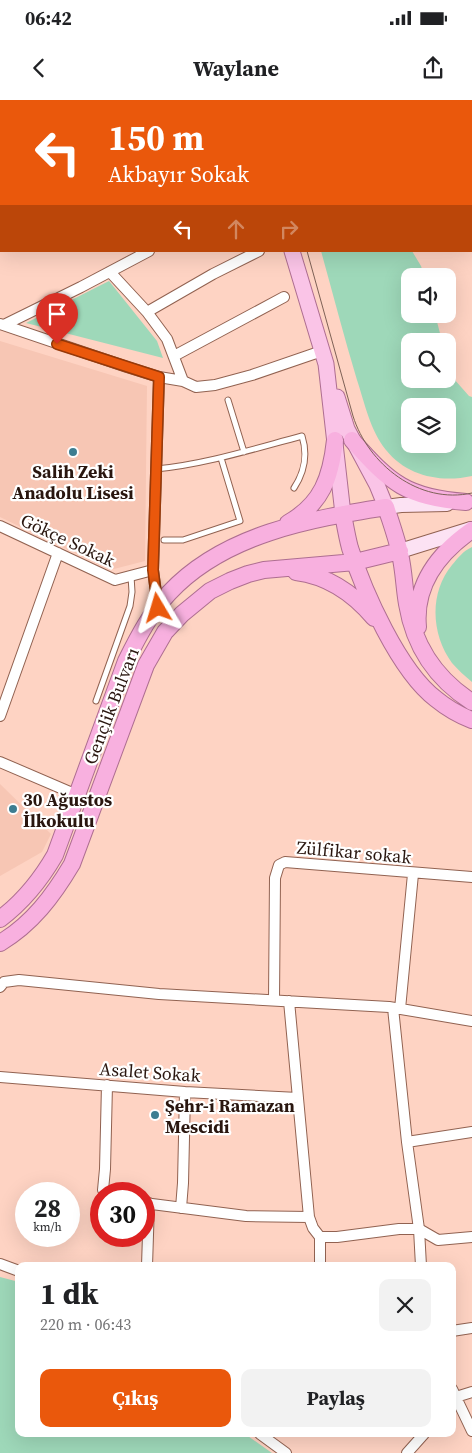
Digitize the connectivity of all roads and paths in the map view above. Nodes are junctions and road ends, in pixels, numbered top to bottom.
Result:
1 (147, 252) edge
2 (257, 252) edge
3 (293, 252) edge
4 (110, 272) junction
5 (284, 297) dead end
6 (147, 312) junction
7 (2, 325) edge
8 (174, 356) junction
9 (324, 358) junction
10 (159, 377) junction
11 (183, 381) junction
12 (228, 400) dead end
13 (335, 440) junction
14 (352, 440) junction
15 (244, 452) junction
16 (221, 458) junction
17 (156, 469) junction
18 (294, 488) dead end
19 (469, 501) edge
20 (386, 507) junction
21 (342, 514) junction
22 (0, 526) edge
23 (472, 529) edge
24 (276, 530) junction
25 (164, 540) dead end
26 (400, 551) junction
27 (58, 553) junction
28 (355, 562) junction
29 (153, 570) junction
30 (264, 570) junction
31 (130, 576) junction
32 (158, 608) junction
33 (387, 633) junction
34 (429, 662) junction
35 (96, 701) dead end
36 (472, 702) edge
37 (0, 716) edge
38 (472, 720) edge
39 (0, 762) edge
40 (77, 795) junction
41 (413, 874) junction
42 (472, 877) edge
43 (0, 919) edge
44 (0, 943) edge
45 (0, 988) edge
46 (274, 1000) junction
47 (289, 1001) junction
48 (396, 1008) junction
49 (472, 1021) edge
50 (0, 1077) edge
51 (107, 1085) junction
52 (185, 1092) junction
53 (298, 1098) junction
54 (472, 1132) edge
55 (407, 1142) junction
56 (104, 1182) edge
57 (155, 1204) edge
58 (181, 1208) junction
59 (309, 1217) junction
60 (419, 1229) junction
61 (320, 1237) junction
62 (472, 1237) edge
63 (147, 1247) edge
64 (147, 1262) edge
65 (320, 1262) edge
66 (421, 1262) edge
67 (0, 1264) edge
68 (15, 1270) edge
69 (472, 1328) edge
70 (456, 1330) edge
71 (472, 1392) edge
72 (456, 1396) edge
73 (456, 1400) edge
74 (472, 1431) edge
75 (268, 1437) edge
76 (421, 1437) edge
77 (286, 1453) edge
78 (407, 1453) edge

1 - 4 street
2 - 6 street
3 - 9 main road
4 - 6 street
4 - 7 street
5 - 8 street
6 - 8 street
7 - 10 street
8 - 11 street
9 - 11 street
9 - 13 main road
9 - 14 main road
10 - 11 street
10 - 17 street
12 - 15 lane
13 - 21 main road
13 - 24 highway
14 - 19 highway
14 - 20 main road
15 - 16 lane
15 - 18 lane
16 - 17 lane
16 - 25 lane
17 - 29 street
19 - 20 main road
20 - 21 highway, Gençlik Bulvarı
20 - 26 highway
21 - 24 highway, Gençlik Bulvarı
21 - 28 highway
22 - 27 street, Gökçe Sokak
23 - 26 main road
23 - 34 highway
24 - 32 highway, Gençlik Bulvarı
26 - 28 highway, Gençlik Bulvarı
26 - 34 highway
27 - 31 street, Gökçe Sokak
27 - 37 street
28 - 30 highway, Gençlik Bulvarı
28 - 33 highway
29 - 31 street, Gökçe Sokak
29 - 32 street
30 - 33 highway
30 - 44 highway, Gençlik Bulvarı
31 - 35 lane
32 - 40 highway, Gençlik Bulvarı
33 - 38 highway
34 - 36 highway
39 - 40 street
40 - 43 highway, Gençlik Bulvarı
41 - 42 street, Zülfikar sokak
41 - 46 street, Zülfikar sokak
41 - 48 street
45 - 46 street
46 - 47 street
47 - 48 street
47 - 53 street
48 - 49 street
48 - 55 street
50 - 51 street, Asalet Sokak
51 - 52 street, Asalet Sokak
51 - 56 street
52 - 53 street, Asalet Sokak
52 - 58 street
53 - 59 street
54 - 55 street
55 - 60 street
57 - 58 street
58 - 59 street
59 - 61 street
60 - 61 street
60 - 62 street
60 - 66 street
61 - 65 street
63 - 64 street
67 - 68 street
69 - 70 street
71 - 72 street
73 - 74 street
75 - 77 street
76 - 78 street

